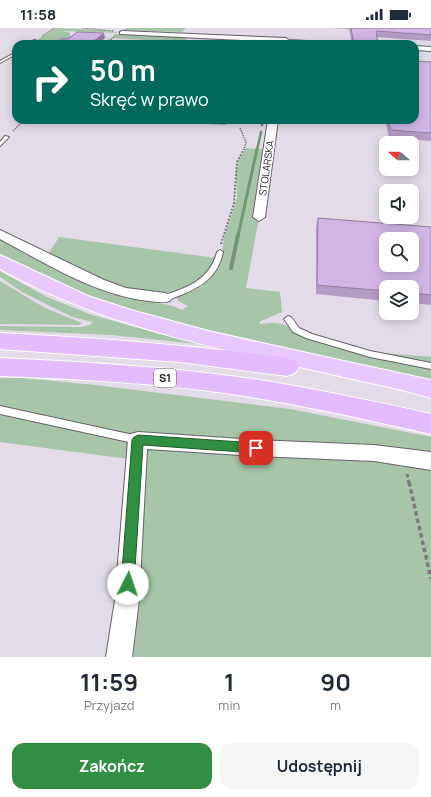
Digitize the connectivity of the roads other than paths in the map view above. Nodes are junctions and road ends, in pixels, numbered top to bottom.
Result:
1 (195, 28) edge
2 (122, 33) road end
3 (189, 36) junction
4 (286, 40) edge
5 (419, 48) edge
6 (431, 49) edge
7 (12, 55) edge
8 (0, 62) edge
9 (272, 124) edge
10 (7, 138) road end
11 (0, 145) edge
12 (260, 216) dead end
13 (0, 234) edge
14 (220, 252) road end
15 (0, 261) edge
16 (165, 298) joint
17 (288, 320) dead end
18 (0, 342) edge
19 (431, 366) edge
20 (0, 367) edge
21 (431, 389) edge
22 (431, 396) edge
23 (0, 410) edge
24 (431, 424) edge
25 (138, 440) junction
26 (431, 461) edge
27 (119, 657) edge

1 - 3 street
2 - 3 street
3 - 4 street
5 - 6 street
7 - 8 lane
9 - 12 street, STOLARSKA
10 - 11 lane
13 - 16 street
14 - 16 lane
15 - 21 highway
17 - 19 lane
18 - 22 highway, S1
20 - 24 highway, S1
23 - 25 lane
25 - 26 street
25 - 27 street

